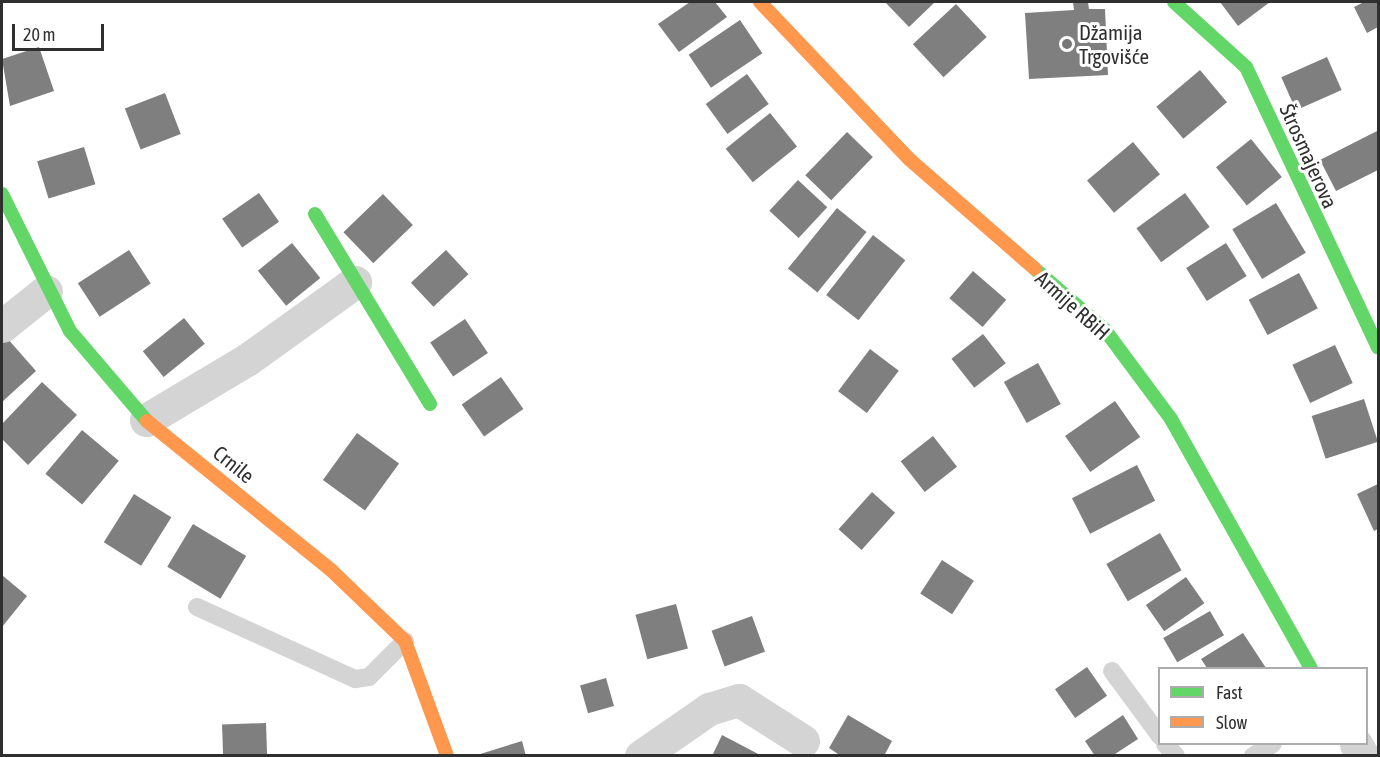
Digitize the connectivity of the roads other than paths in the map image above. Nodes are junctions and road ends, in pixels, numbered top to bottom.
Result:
1 (760, 2) edge
2 (1174, 2) edge
3 (2, 194) edge
4 (315, 214) dead end
5 (355, 282) junction
6 (46, 291) junction
7 (2, 326) edge
8 (1378, 348) edge
9 (430, 404) dead end
10 (146, 420) junction
11 (197, 607) dead end
12 (405, 641) junction
13 (1310, 667) edge
14 (1112, 671) dead end
15 (1158, 733) edge
16 (803, 741) dead end
17 (1271, 745) edge
18 (447, 756) edge
19 (641, 756) edge
20 (1253, 756) edge

1 - 13 street, Armije RBiH
2 - 8 street, Štrosmajerova
3 - 6 street, Crnile
4 - 5 street
5 - 9 street
5 - 10 street
6 - 7 street
6 - 10 street, Crnile
10 - 12 street, Crnile
11 - 12 lane
12 - 18 street, Crnile
14 - 15 lane
16 - 19 street
17 - 20 lane

